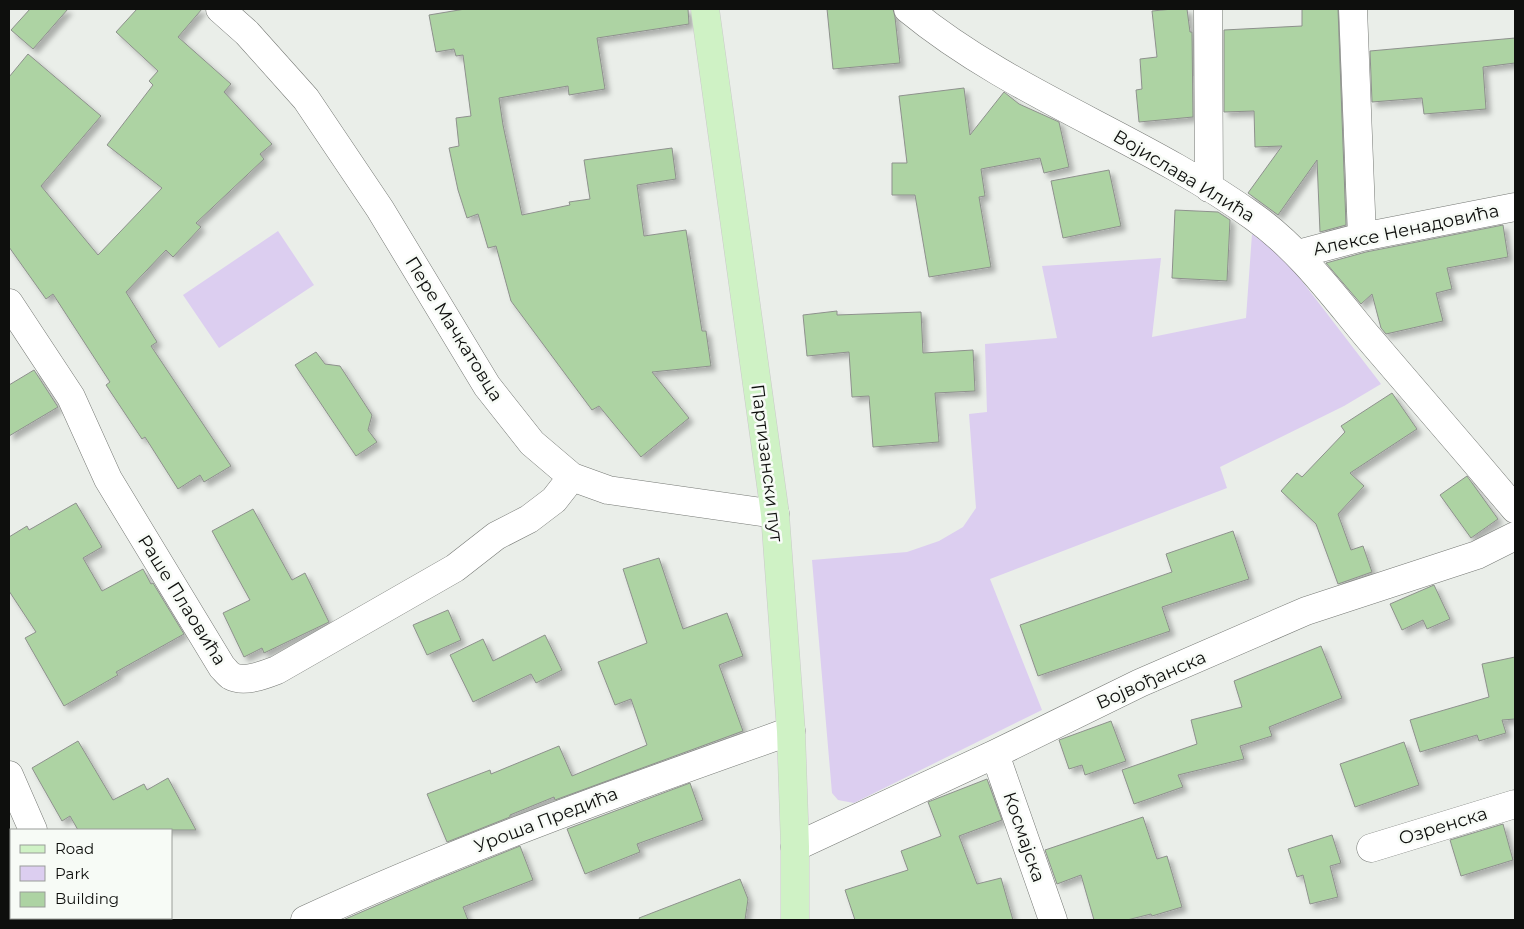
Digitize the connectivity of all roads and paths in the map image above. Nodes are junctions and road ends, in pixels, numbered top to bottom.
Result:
1 (220, 9) edge
2 (705, 9) edge
3 (908, 9) edge
4 (1208, 9) edge
5 (1353, 9) edge
6 (1209, 188) junction
7 (1515, 207) edge
8 (1362, 236) junction
9 (1298, 254) junction
10 (9, 303) edge
11 (572, 477) junction
12 (1515, 509) edge
13 (776, 514) junction
14 (1515, 536) edge
15 (792, 731) junction
16 (995, 754) junction
17 (9, 775) edge
18 (1515, 804) edge
19 (33, 829) edge
20 (795, 847) junction
21 (1371, 848) dead end
22 (305, 920) edge
23 (795, 920) edge
24 (1053, 920) edge

1 - 11 street, Пере Мачкатовца
2 - 13 main road, Партизански пут
3 - 6 street, Војислава Илића
4 - 6 street
5 - 8 street
6 - 9 street, Војислава Илића
7 - 8 street, Алексе Ненадовића
8 - 9 street, Алексе Ненадовића
9 - 12 street, Војислава Илића
10 - 11 street, Раше Плаовића
11 - 13 street, Пере Мачкатовца
13 - 15 main road, Партизански пут
14 - 16 street, Војвођанска
15 - 20 main road, Партизански пут
15 - 22 street, Уроша Предића
16 - 20 street, Војвођанска
16 - 24 street, Космајска
17 - 19 street
18 - 21 street, Озренска
20 - 23 main road, Партизански пут

